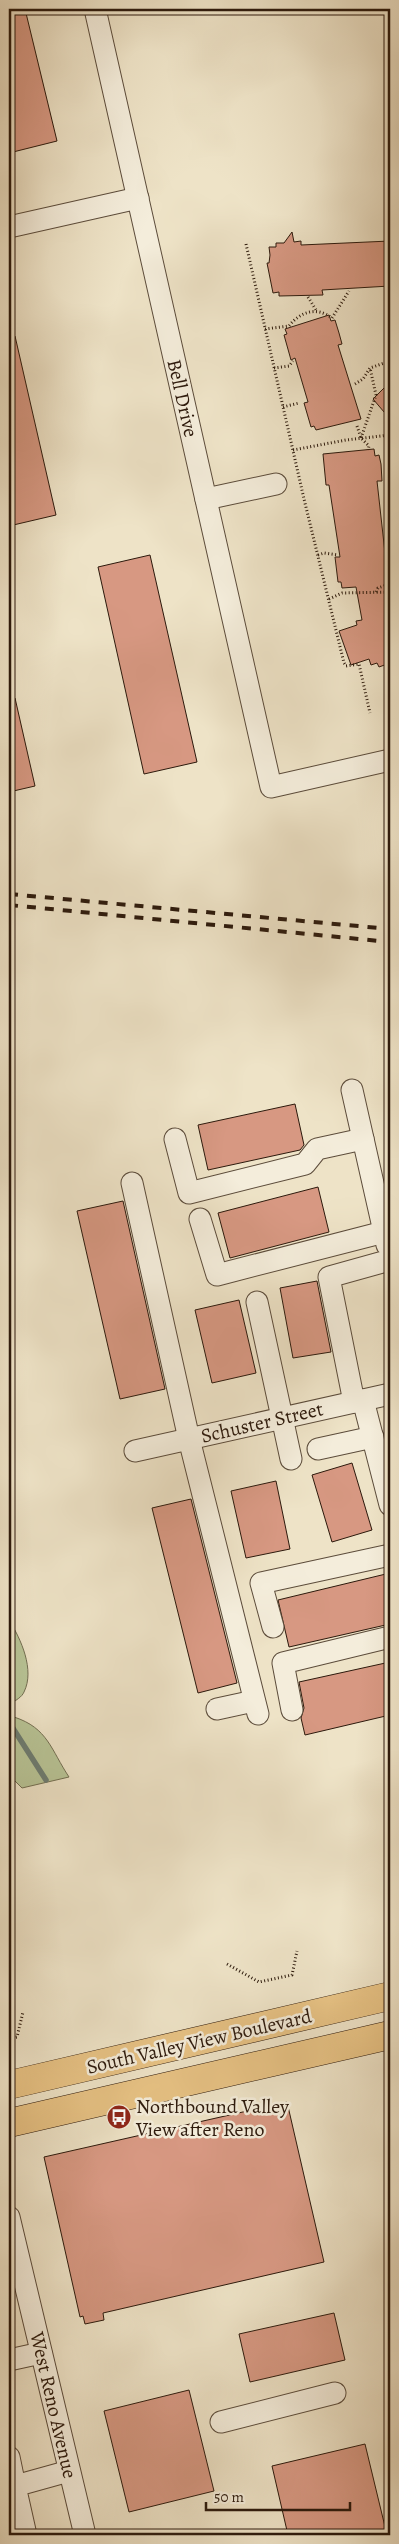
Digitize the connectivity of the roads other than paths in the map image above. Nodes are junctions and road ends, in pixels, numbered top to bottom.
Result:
1 (95, 9) edge
2 (138, 198) junction
3 (9, 227) edge
4 (276, 484) dead end
5 (206, 499) junction
6 (390, 760) edge
7 (352, 1090) dead end
8 (175, 1138) dead end
9 (363, 1139) junction
10 (132, 1183) dead end
11 (200, 1219) dead end
12 (384, 1232) junction
13 (390, 1260) edge
14 (256, 1302) dead end
15 (390, 1394) edge
16 (358, 1401) junction
17 (280, 1418) junction
18 (373, 1437) junction
19 (189, 1439) junction
20 (318, 1449) dead end
21 (135, 1451) dead end
22 (291, 1459) dead end
23 (390, 1505) edge
24 (390, 1554) edge
25 (272, 1627) dead end
26 (390, 1637) edge
27 (217, 1709) dead end
28 (292, 1710) dead end
29 (390, 1996) edge
30 (390, 2035) edge
31 (9, 2085) edge
32 (9, 2123) edge
33 (9, 2217) edge
34 (41, 2353) junction
35 (9, 2360) edge
36 (335, 2393) dead end
37 (221, 2422) dead end
38 (9, 2457) edge
39 (69, 2471) junction
40 (12, 2487) edge
41 (26, 2535) edge
42 (84, 2535) edge

1 - 2 street, Bell Drive
2 - 3 street
2 - 5 street, Bell Drive
4 - 5 street
5 - 6 street, Bell Drive
7 - 9 street
8 - 9 street
9 - 12 street
10 - 19 street
11 - 12 street
12 - 13 street
13 - 16 street
14 - 17 street
15 - 16 street, Schuster Street
16 - 17 street, Schuster Street
16 - 18 street
17 - 19 street, Schuster Street
17 - 22 street
18 - 20 street
18 - 23 street
19 - 21 street, Schuster Street
19 - 27 street
24 - 25 street
26 - 28 street
29 - 31 main road, South Valley View Boulevard
30 - 32 main road, South Valley View Boulevard
33 - 34 street, West Reno Avenue
34 - 35 street
34 - 39 street, West Reno Avenue
36 - 37 street
38 - 40 street
39 - 40 street
39 - 42 street, West Reno Avenue
40 - 41 street

